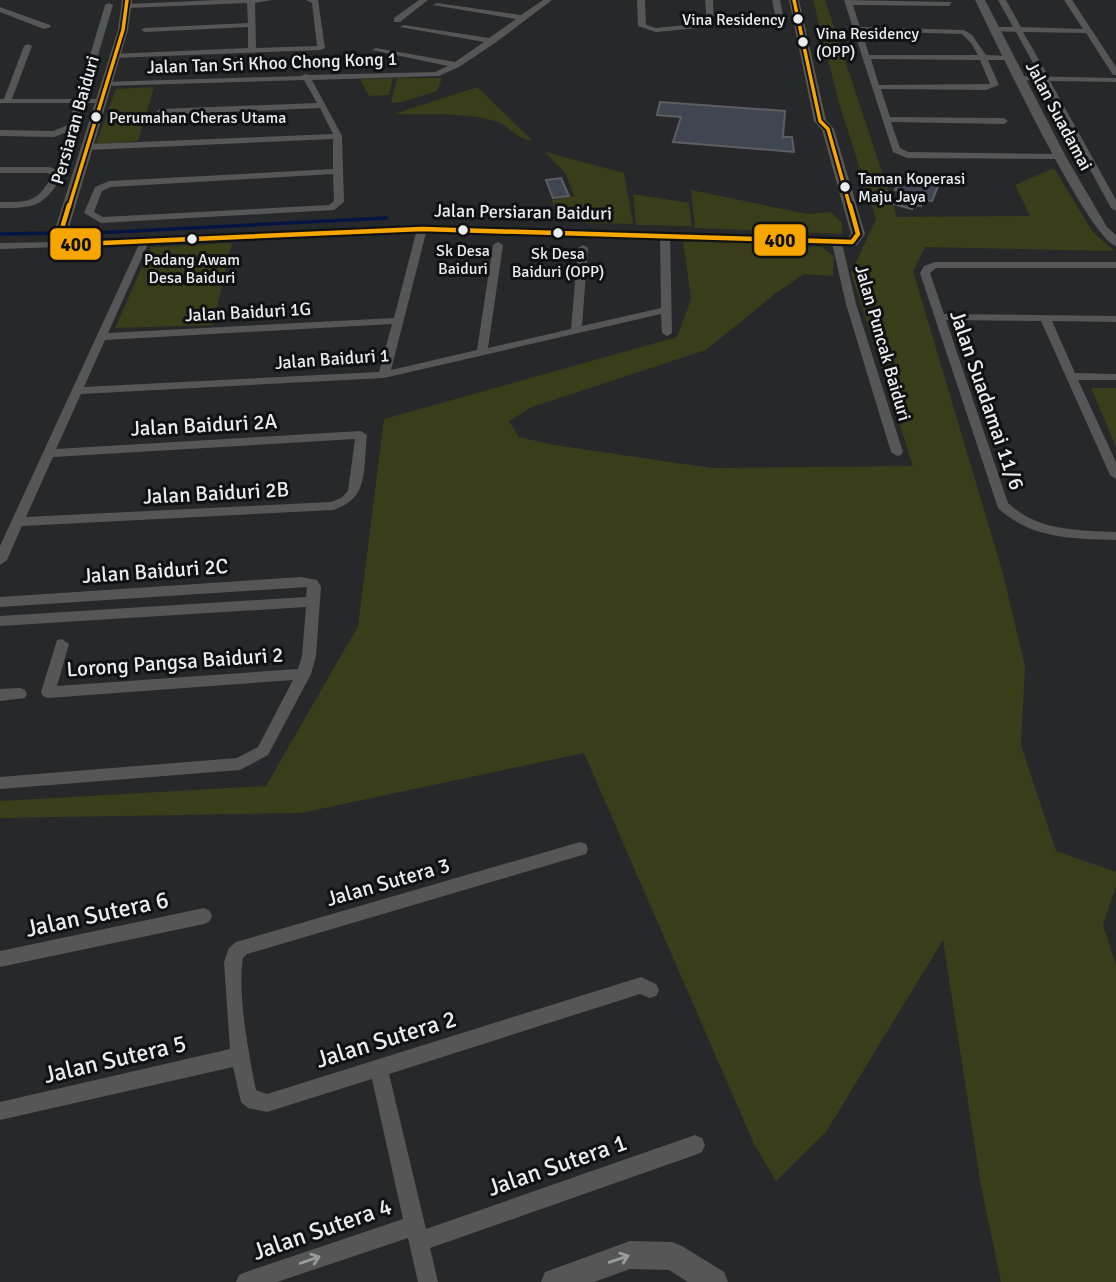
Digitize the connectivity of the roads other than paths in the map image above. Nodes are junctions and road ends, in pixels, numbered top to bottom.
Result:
1 (268, 0) edge
2 (310, 0) edge
3 (424, 0) edge
4 (548, 0) edge
5 (641, 0) edge
6 (709, 0) edge
7 (776, 0) edge
8 (794, 0) edge
9 (804, 0) edge
10 (980, 0) edge
11 (1002, 0) edge
12 (1068, 0) edge
13 (251, 1) edge
14 (848, 2) edge
15 (127, 3) edge
16 (949, 4) dead end
17 (110, 5) dead end
18 (437, 5) dead end
19 (0, 9) edge
20 (524, 18) junction
21 (397, 20) dead end
22 (251, 25) junction
23 (712, 25) junction
24 (47, 27) dead end
25 (404, 27) dead end
26 (857, 29) junction
27 (995, 29) junction
28 (145, 30) dead end
29 (1018, 30) junction
30 (1089, 31) junction
31 (492, 41) junction
32 (28, 46) dead end
33 (376, 50) dead end
34 (252, 51) junction
35 (1103, 54) junction
36 (1116, 54) edge
37 (113, 56) junction
38 (866, 57) junction
39 (983, 58) junction
40 (1009, 58) junction
41 (456, 65) junction
42 (1116, 73) edge
43 (1043, 75) junction
44 (305, 76) junction
45 (1020, 78) junction
46 (1116, 80) edge
47 (105, 84) junction
48 (875, 87) junction
49 (4, 101) edge
50 (78, 101) junction
51 (100, 101) junction
52 (323, 105) junction
53 (160, 112) dead end
54 (886, 119) junction
55 (1004, 121) dead end
56 (828, 129) junction
57 (0, 134) edge
58 (338, 136) junction
59 (89, 147) junction
60 (1060, 157) junction
61 (0, 170) edge
62 (338, 171) junction
63 (1105, 190) junction
64 (1116, 190) edge
65 (0, 205) edge
66 (1116, 208) edge
67 (422, 229) junction
68 (665, 235) junction
69 (60, 236) junction
70 (144, 242) junction
71 (1116, 242) edge
72 (837, 243) junction
73 (498, 245) dead end
74 (0, 246) edge
75 (583, 248) dead end
76 (1116, 265) edge
77 (667, 310) junction
78 (939, 317) junction
79 (1045, 318) junction
80 (1116, 319) edge
81 (396, 321) junction
82 (576, 331) junction
83 (667, 332) dead end
84 (101, 337) junction
85 (482, 353) junction
86 (384, 375) junction
87 (1071, 376) junction
88 (1116, 377) edge
89 (77, 391) junction
90 (361, 435) joint
91 (897, 452) dead end
92 (49, 453) junction
93 (1112, 457) edge
94 (1116, 475) edge
95 (18, 522) junction
96 (1116, 536) edge
97 (0, 560) edge
98 (0, 602) edge
99 (311, 602) junction
100 (0, 621) edge
101 (62, 644) dead end
102 (304, 674) junction
103 (20, 694) dead end
104 (0, 695) edge
105 (0, 783) edge
106 (580, 849) dead end
107 (204, 916) dead end
108 (0, 959) edge
109 (233, 980) joint
110 (650, 990) dead end
111 (240, 1056) junction
112 (378, 1067) junction
113 (0, 1111) edge
114 (695, 1145) dead end
115 (424, 1234) junction
116 (246, 1282) edge
117 (428, 1282) edge
118 (555, 1282) edge
119 (714, 1282) edge

1 - 13 street
2 - 34 street
3 - 21 street
4 - 20 street
5 - 23 street
6 - 23 street
7 - 23 street
8 - 56 street
9 - 56 street
10 - 27 street, Jalan Suadamai
11 - 29 street
12 - 30 street
13 - 15 street
13 - 22 street
14 - 16 street
14 - 26 street
15 - 37 street, Persiaran Baiduri
17 - 50 street
18 - 20 street
19 - 24 street
20 - 31 street
22 - 28 street
22 - 34 street
25 - 31 street
26 - 38 street
26 - 39 street
27 - 29 street
27 - 40 street, Jalan Suadamai
29 - 30 street
29 - 43 street
30 - 35 street
31 - 41 street
32 - 49 street
33 - 41 street
34 - 37 street
35 - 36 street
35 - 42 street
37 - 47 street, Persiaran Baiduri
38 - 39 street
38 - 48 street
39 - 40 street
39 - 48 street
40 - 45 street, Jalan Suadamai
41 - 44 street, Jalan Tan Sri Khoo Chong Kong 1
43 - 45 street
43 - 46 street
43 - 63 street
44 - 47 street, Jalan Tan Sri Khoo Chong Kong 1
44 - 52 street
45 - 60 street, Jalan Suadamai
47 - 51 street, Persiaran Baiduri
48 - 54 street
49 - 50 street
50 - 51 street
50 - 57 street
51 - 59 street, Persiaran Baiduri
52 - 53 street
52 - 58 street
54 - 55 street
54 - 60 street
56 - 72 street, Jalan Persiaran Baiduri
58 - 59 street
58 - 62 street
59 - 69 street, Persiaran Baiduri
60 - 71 street, Jalan Suadamai
61 - 65 street
62 - 62 street
63 - 64 street
63 - 66 street
67 - 68 street, Jalan Persiaran Baiduri
67 - 70 street, Jalan Persiaran Baiduri
67 - 81 street
68 - 72 street, Jalan Persiaran Baiduri
68 - 77 street
69 - 70 street, Jalan Persiaran Baiduri
69 - 74 street
70 - 84 street
72 - 91 street, Jalan Puncak Baiduri
73 - 85 street
75 - 82 street
76 - 78 street, Jalan Suadamai 11/6
77 - 82 street, Jalan Baiduri 1
77 - 83 street
78 - 79 street
78 - 96 street, Jalan Suadamai 11/6
79 - 80 street
79 - 87 street
81 - 84 street, Jalan Baiduri 1G
81 - 86 street
82 - 85 street, Jalan Baiduri 1
84 - 89 street
85 - 86 street, Jalan Baiduri 1
86 - 89 street, Jalan Baiduri 1
87 - 88 street
87 - 93 street
89 - 92 street
90 - 92 street, Jalan Baiduri 2A
90 - 95 street, Jalan Baiduri 2B
92 - 95 street
93 - 94 street
95 - 97 street
98 - 99 street, Jalan Baiduri 2C
99 - 100 street
99 - 102 street
101 - 102 street, Lorong Pangsa Baiduri 2
102 - 105 street
103 - 104 street
106 - 109 street, Jalan Sutera 3
107 - 108 street, Jalan Sutera 6
109 - 111 street, Jalan Sutera 2
110 - 112 street, Jalan Sutera 2
111 - 112 street, Jalan Sutera 2
111 - 113 street, Jalan Sutera 5
112 - 115 street
114 - 115 street, Jalan Sutera 1
116 -> 115 street, Jalan Sutera 4
115 - 117 street
118 -> 119 street

